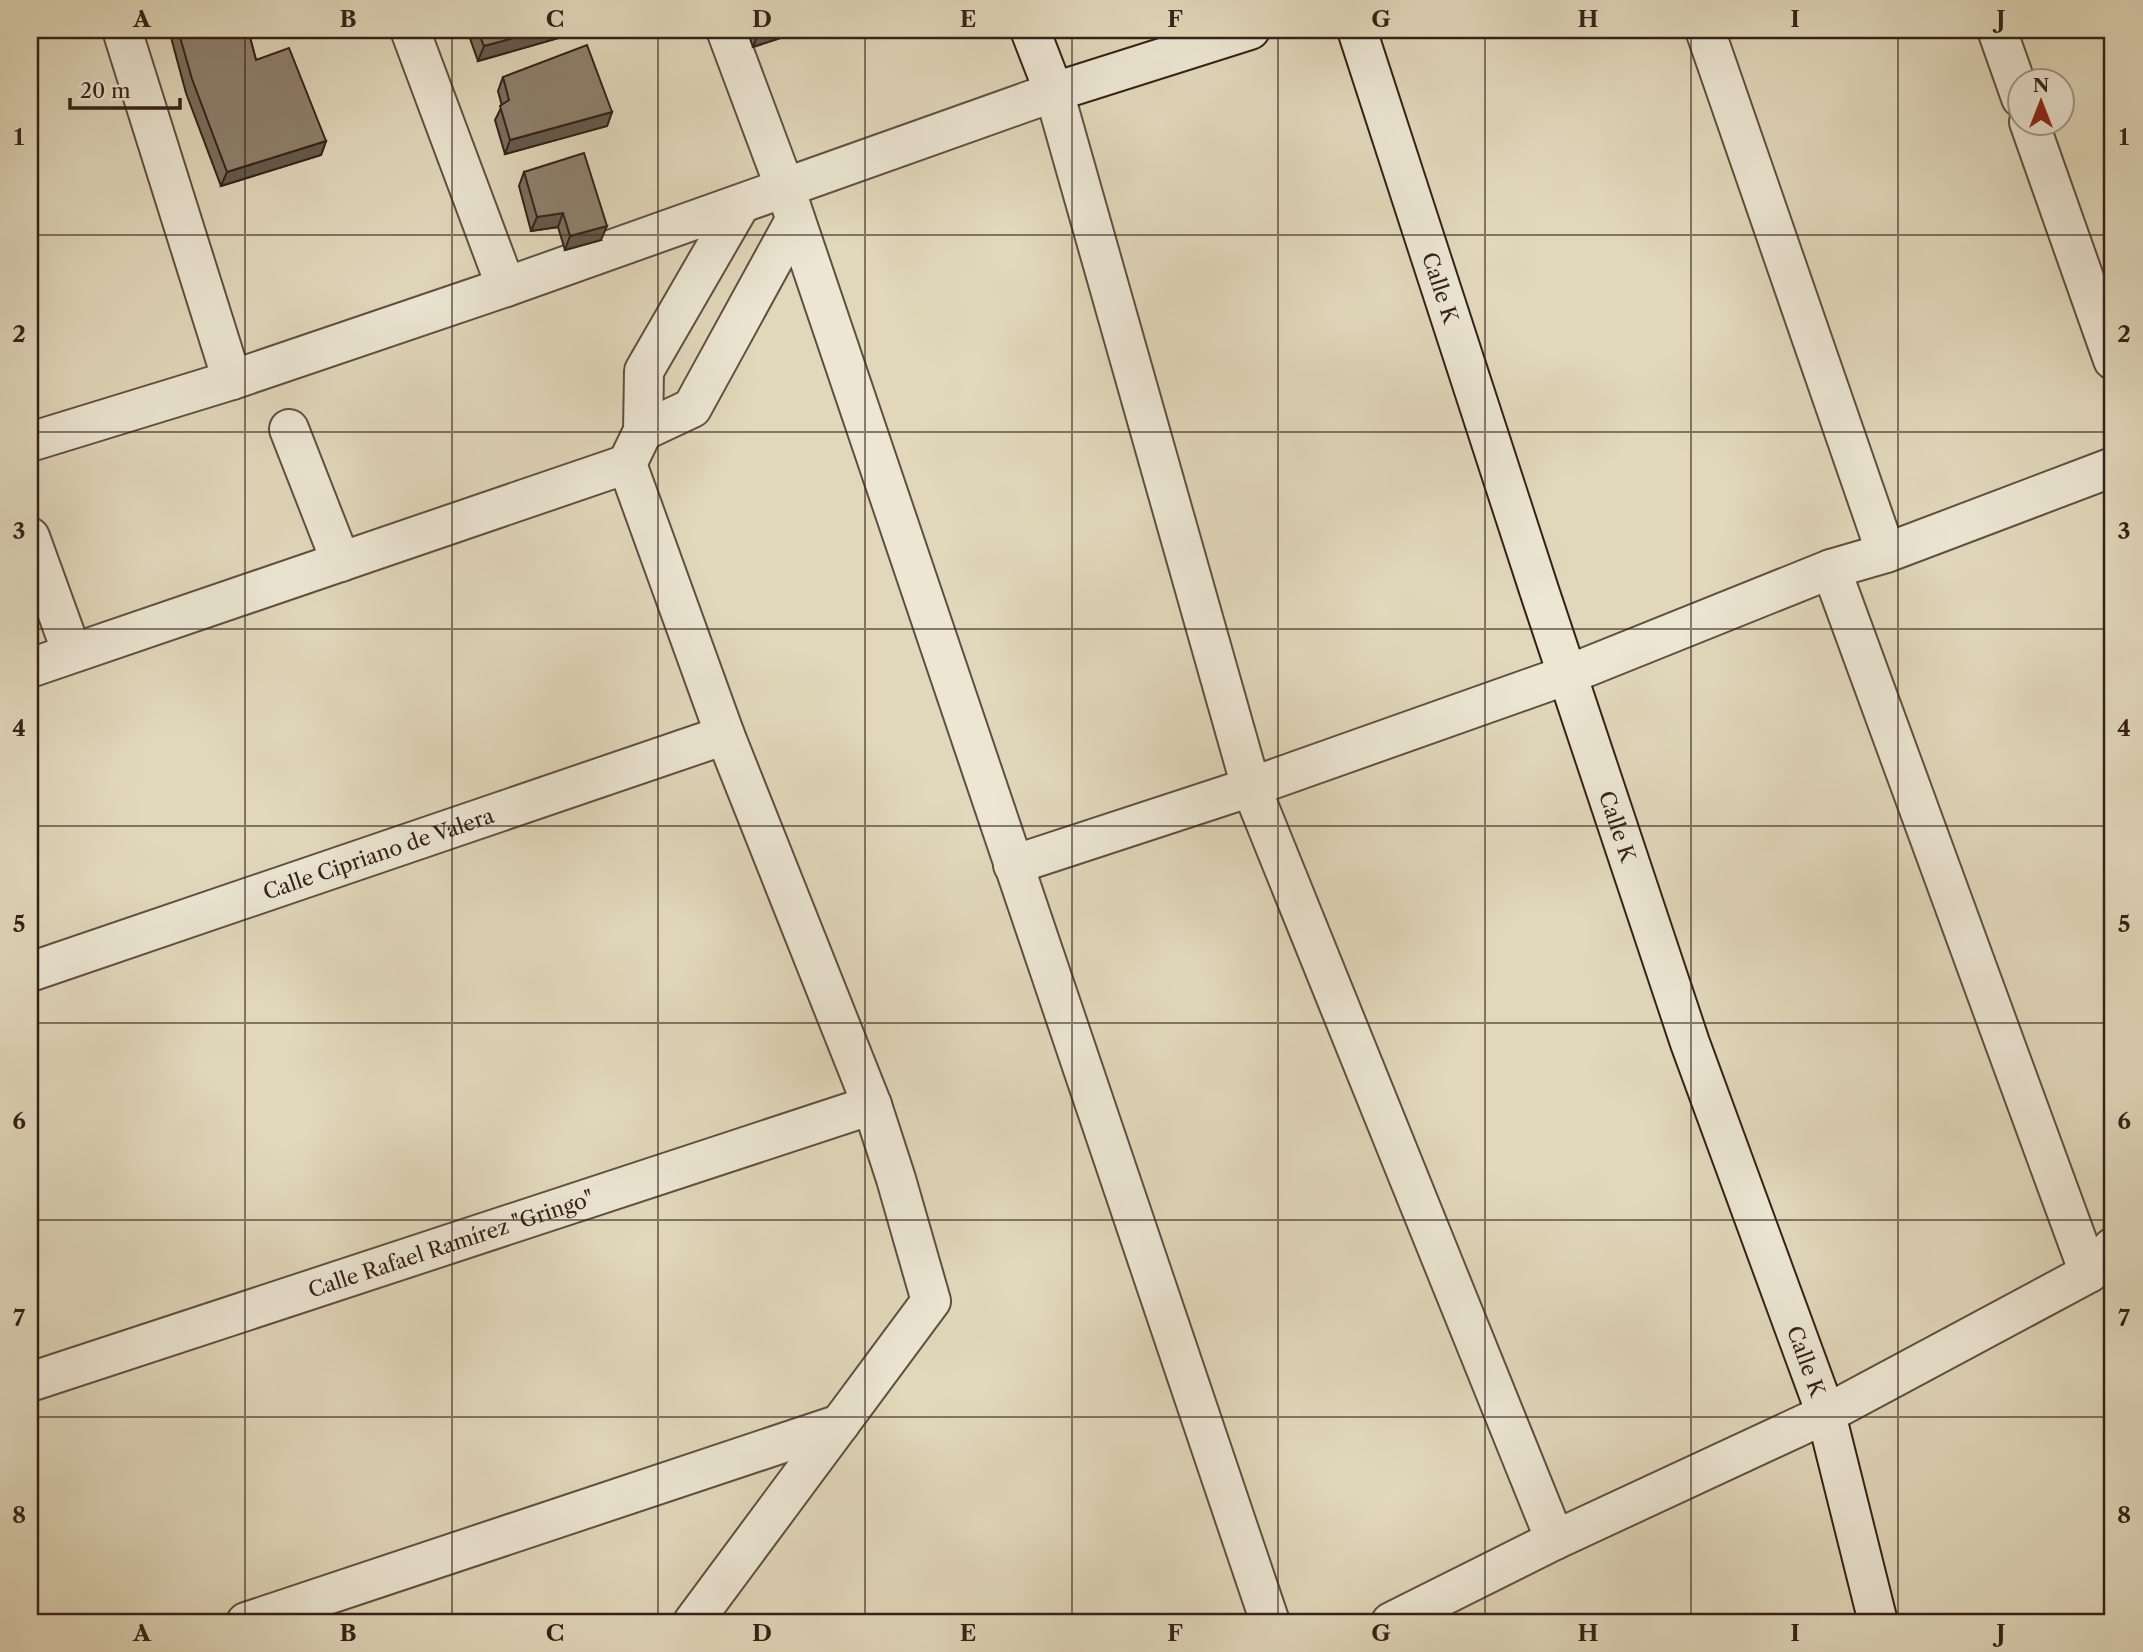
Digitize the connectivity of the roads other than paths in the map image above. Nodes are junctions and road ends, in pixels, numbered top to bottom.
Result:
1 (122, 30) edge
2 (410, 30) edge
3 (726, 30) edge
4 (1030, 30) edge
5 (1250, 30) edge
6 (1357, 30) edge
7 (1705, 30) edge
8 (1997, 30) edge
9 (2010, 66) edge
10 (1054, 92) junction
11 (2034, 136) edge
12 (790, 204) junction
13 (740, 205) junction
14 (506, 287) junction
15 (2113, 360) edge
16 (232, 380) junction
17 (289, 429) dead end
18 (30, 442) edge
19 (635, 447) junction
20 (2113, 467) edge
21 (30, 537) edge
22 (1886, 553) junction
23 (341, 562) junction
24 (1831, 569) junction
25 (72, 653) junction
26 (30, 668) edge
27 (1567, 676) junction
28 (725, 735) junction
29 (1251, 787) junction
30 (1013, 865) junction
31 (30, 972) edge
32 (872, 1104) junction
33 (2101, 1260) edge
34 (30, 1382) edge
35 (1826, 1414) junction
36 (840, 1424) junction
37 (1555, 1540) junction
38 (246, 1622) edge
39 (693, 1622) edge
40 (1270, 1622) edge
41 (1391, 1622) edge
42 (1878, 1622) edge

1 - 16 street
2 - 14 street
3 - 12 street
4 - 10 street
5 - 10 street
6 - 27 street, Calle K
7 - 22 street
8 - 9 street
10 - 12 street
10 - 29 street
11 - 15 street
12 - 13 street
12 - 19 street
12 - 30 street
13 - 14 street
13 - 19 street
14 - 16 street
16 - 18 street
17 - 23 street
19 - 23 street
19 - 28 street
20 - 22 street
21 - 25 street
22 - 24 street
23 - 25 street
24 - 27 street
24 - 33 street
25 - 26 street
27 - 29 street
27 - 35 street, Calle K
28 - 31 street, Calle Cipriano de Valera
28 - 32 street
29 - 30 street
29 - 37 street
30 - 40 street
32 - 34 street, Calle Rafael Ramírez "Gringo"
32 - 36 street
33 - 35 street
35 - 37 street
35 - 42 street, Calle K
36 - 38 street
36 - 39 street
37 - 41 street

